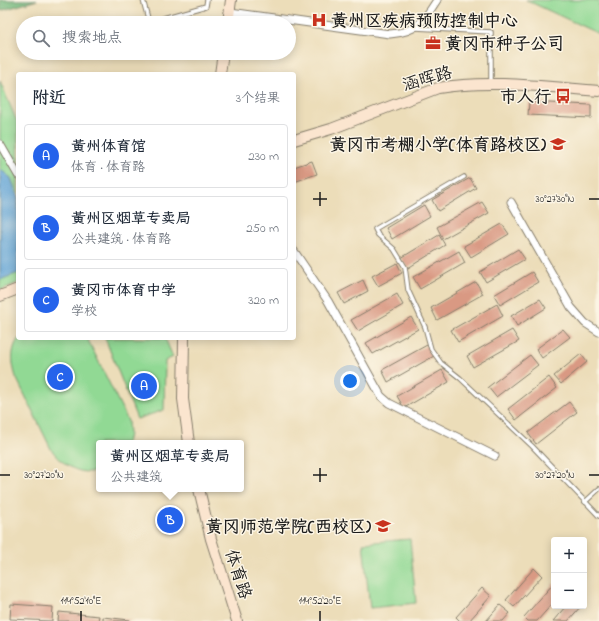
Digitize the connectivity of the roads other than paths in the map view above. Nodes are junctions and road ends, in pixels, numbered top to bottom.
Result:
1 (143, 0) edge
2 (207, 0) edge
3 (232, 0) edge
4 (437, 0) edge
5 (230, 12) junction
6 (147, 16) edge
7 (170, 16) edge
8 (229, 16) edge
9 (259, 16) edge
10 (296, 21) edge
11 (416, 28) junction
12 (222, 60) edge
13 (220, 72) edge
14 (491, 84) junction
15 (599, 91) edge
16 (296, 139) edge
17 (0, 144) edge
18 (16, 172) edge
19 (464, 177) dead end
20 (511, 202) dead end
21 (296, 254) edge
22 (16, 290) edge
23 (0, 296) edge
24 (599, 332) edge
25 (184, 340) edge
26 (189, 440) edge
27 (495, 456) dead end
28 (599, 489) edge
29 (200, 492) edge
30 (585, 502) junction
31 (599, 516) edge
32 (237, 621) edge

1 - 6 lane
2 - 7 lane
3 - 5 street
4 - 11 street
5 - 8 street
5 - 9 street
10 - 11 street
11 - 14 lane
12 - 13 street
14 - 15 street, 涵晖路
14 - 16 street, 涵晖路
17 - 18 street
19 - 30 lane
20 - 24 street
21 - 27 street
22 - 23 street
25 - 26 street
28 - 30 lane
29 - 32 street, 体育路
30 - 31 lane

